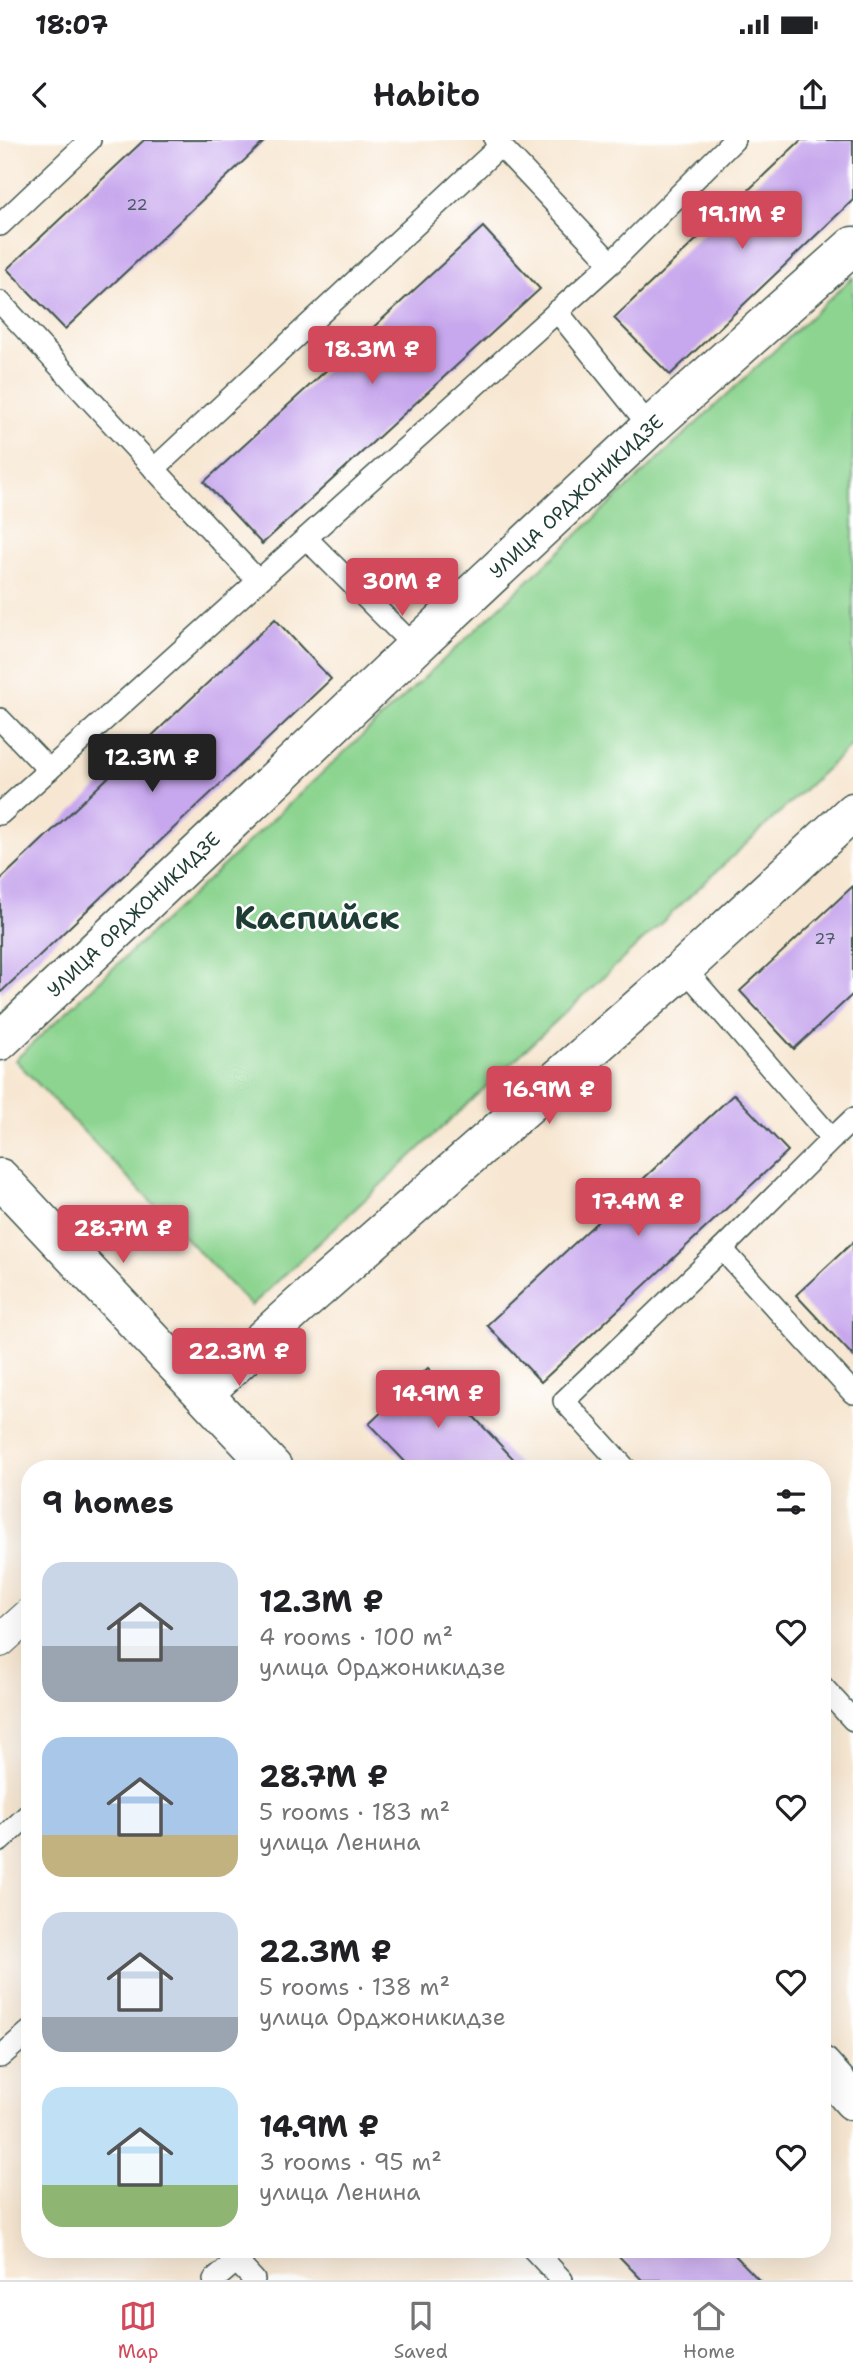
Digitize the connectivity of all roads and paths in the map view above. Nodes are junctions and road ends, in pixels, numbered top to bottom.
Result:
1 (90, 140) edge
2 (733, 140) edge
3 (498, 143) edge
4 (0, 225) edge
5 (853, 246) edge
6 (611, 263) junction
7 (0, 302) edge
8 (557, 311) junction
9 (650, 427) junction
10 (154, 469) junction
11 (306, 538) junction
12 (258, 581) junction
13 (415, 646) junction
14 (0, 719) edge
15 (49, 770) junction
16 (853, 812) edge
17 (1, 814) edge
18 (684, 968) junction
19 (0, 1041) edge
20 (853, 1119) edge
21 (832, 1139) junction
22 (0, 1178) edge
23 (722, 1249) junction
24 (204, 1393) junction
25 (853, 1393) edge
26 (266, 1460) edge
27 (618, 1460) edge
28 (21, 1622) edge
29 (0, 1641) edge
30 (831, 1696) edge
31 (853, 1720) edge
32 (21, 1821) edge
33 (0, 1841) edge
34 (21, 2039) edge
35 (0, 2057) edge
36 (831, 2076) edge
37 (853, 2101) edge
38 (234, 2258) edge
39 (241, 2258) edge
40 (541, 2258) edge
41 (214, 2280) edge
42 (254, 2280) edge
43 (562, 2280) edge

1 - 4 lane
2 - 6 lane
3 - 6 lane
3 - 10 lane
5 - 9 street, УЛИЦА ОРДЖОНИКИДЗЕ
6 - 8 lane
7 - 10 lane
8 - 9 lane
8 - 11 lane
9 - 13 street, УЛИЦА ОРДЖОНИКИДЗЕ
10 - 12 lane
11 - 12 lane
11 - 13 lane
12 - 15 lane
13 - 19 street, УЛИЦА ОРДЖОНИКИДЗЕ
14 - 15 lane
15 - 17 lane
16 - 18 street
18 - 21 lane
18 - 24 street
20 - 21 lane
21 - 23 lane
22 - 24 street
23 - 25 lane
23 - 27 lane
24 - 26 street
28 - 29 street
30 - 31 lane
32 - 33 lane
34 - 35 lane
36 - 37 street
38 - 41 lane
39 - 42 lane
40 - 43 lane

